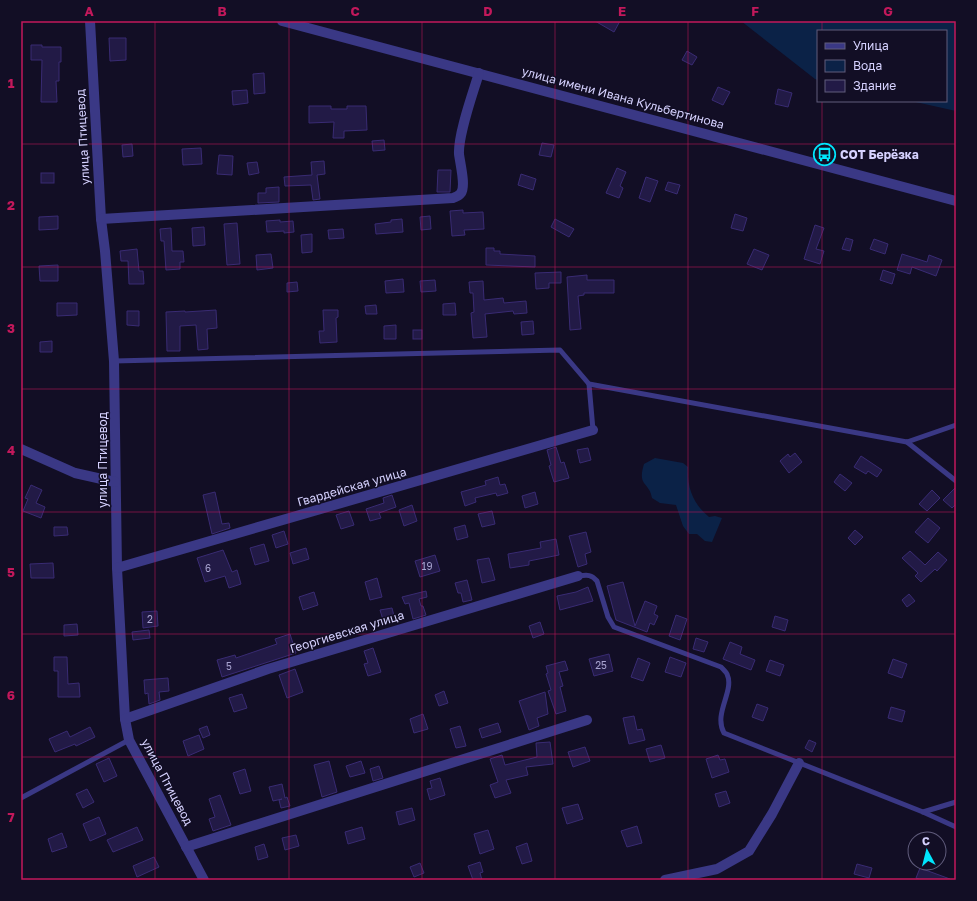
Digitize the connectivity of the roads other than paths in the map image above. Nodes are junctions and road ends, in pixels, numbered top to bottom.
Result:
1 (90, 21) edge
2 (282, 21) edge
3 (479, 73) junction
4 (956, 201) edge
5 (100, 219) junction
6 (114, 361) junction
7 (589, 384) junction
8 (956, 425) edge
9 (593, 430) joint
10 (907, 442) junction
11 (21, 449) edge
12 (956, 481) edge
13 (115, 482) junction
14 (117, 568) junction
15 (578, 576) joint
16 (126, 719) junction
17 (587, 720) dead end
18 (129, 740) junction
19 (799, 763) junction
20 (21, 798) edge
21 (956, 802) edge
22 (923, 812) junction
23 (956, 828) edge
24 (186, 847) junction
25 (204, 880) edge
26 (665, 880) edge

1 - 5 street, улица Птицевод
2 - 3 street, улица имени Ивана Кульбертинова
3 - 4 street, улица имени Ивана Кульбертинова
3 - 5 street
5 - 6 street, улица Птицевод
6 - 7 lane
6 - 13 street, улица Птицевод
7 - 9 lane
7 - 10 lane
8 - 10 lane
9 - 14 street, Гвардейская улица
10 - 12 lane
11 - 13 street
13 - 14 street, улица Птицевод
14 - 16 street, улица Птицевод
15 - 16 street, Георгиевская улица
15 - 19 lane
16 - 18 street, улица Птицевод
17 - 24 street
18 - 20 lane
18 - 24 street, улица Птицевод
19 - 22 lane
19 - 26 street
21 - 22 lane
22 - 23 lane
24 - 25 street, улица Птицевод

